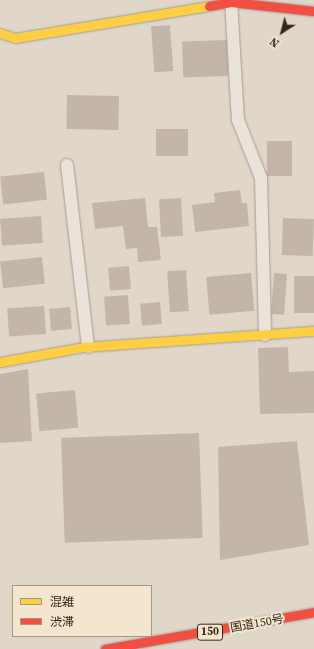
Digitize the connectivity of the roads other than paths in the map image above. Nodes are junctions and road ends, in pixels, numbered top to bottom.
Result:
1 (231, 1) edge
2 (314, 11) edge
3 (0, 33) edge
4 (68, 165) dead end
5 (314, 331) edge
6 (265, 334) junction
7 (88, 346) junction
8 (0, 362) edge
9 (314, 612) edge
10 (105, 649) edge

1 - 2 main road
1 - 3 main road
1 - 6 lane
4 - 7 lane
5 - 6 main road
6 - 7 main road
7 - 8 main road
9 - 10 main road, 国道150号 / 150

